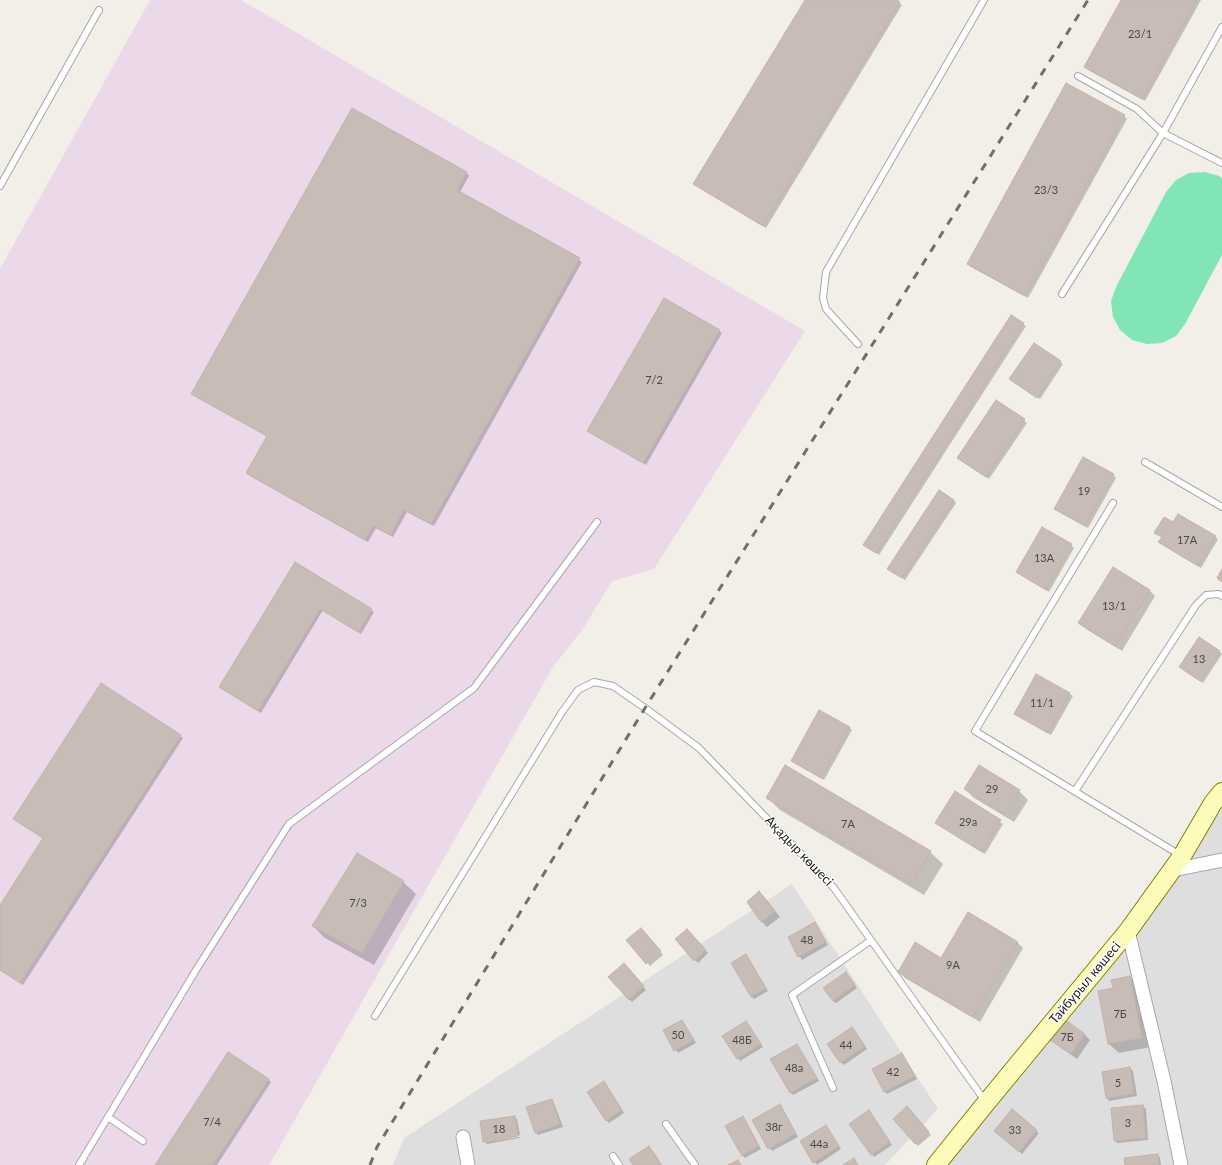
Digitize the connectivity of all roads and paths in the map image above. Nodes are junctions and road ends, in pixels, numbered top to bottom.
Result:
1 (984, 0) edge
2 (99, 10) dead end
3 (1222, 27) edge
4 (1078, 76) dead end
5 (1163, 133) junction
6 (1222, 163) edge
7 (0, 186) edge
8 (1062, 294) dead end
9 (858, 344) dead end
10 (1145, 462) dead end
11 (1113, 503) dead end
12 (1222, 507) edge
13 (597, 522) dead end
14 (1222, 596) edge
15 (1075, 791) junction
16 (1222, 792) edge
17 (1222, 860) edge
18 (1178, 863) junction
19 (1128, 931) junction
20 (870, 941) junction
21 (375, 1016) dead end
22 (833, 1088) dead end
23 (986, 1103) junction
24 (108, 1117) junction
25 (666, 1124) dead end
26 (464, 1137) dead end
27 (143, 1141) dead end
28 (613, 1156) dead end
29 (79, 1165) edge
30 (468, 1165) edge
31 (619, 1165) edge
32 (695, 1165) edge
33 (936, 1165) edge
34 (1181, 1165) edge

1 - 9 lane
2 - 7 lane
3 - 5 lane
4 - 5 lane
5 - 6 lane
5 - 8 lane
10 - 12 lane
11 - 15 lane
13 - 24 lane
14 - 15 lane
15 - 18 lane
16 - 18 main road, Тайбурыл көшесі
17 - 18 street
18 - 19 main road, Тайбурыл көшесі
19 - 23 main road, Тайбурыл көшесі
19 - 34 street
20 - 21 lane, Ақадыр көшесі
20 - 22 lane
20 - 23 lane, Ақадыр көшесі
23 - 33 main road, Тайбурыл көшесі
24 - 27 lane
24 - 29 lane
25 - 32 lane
26 - 30 street
28 - 31 lane

